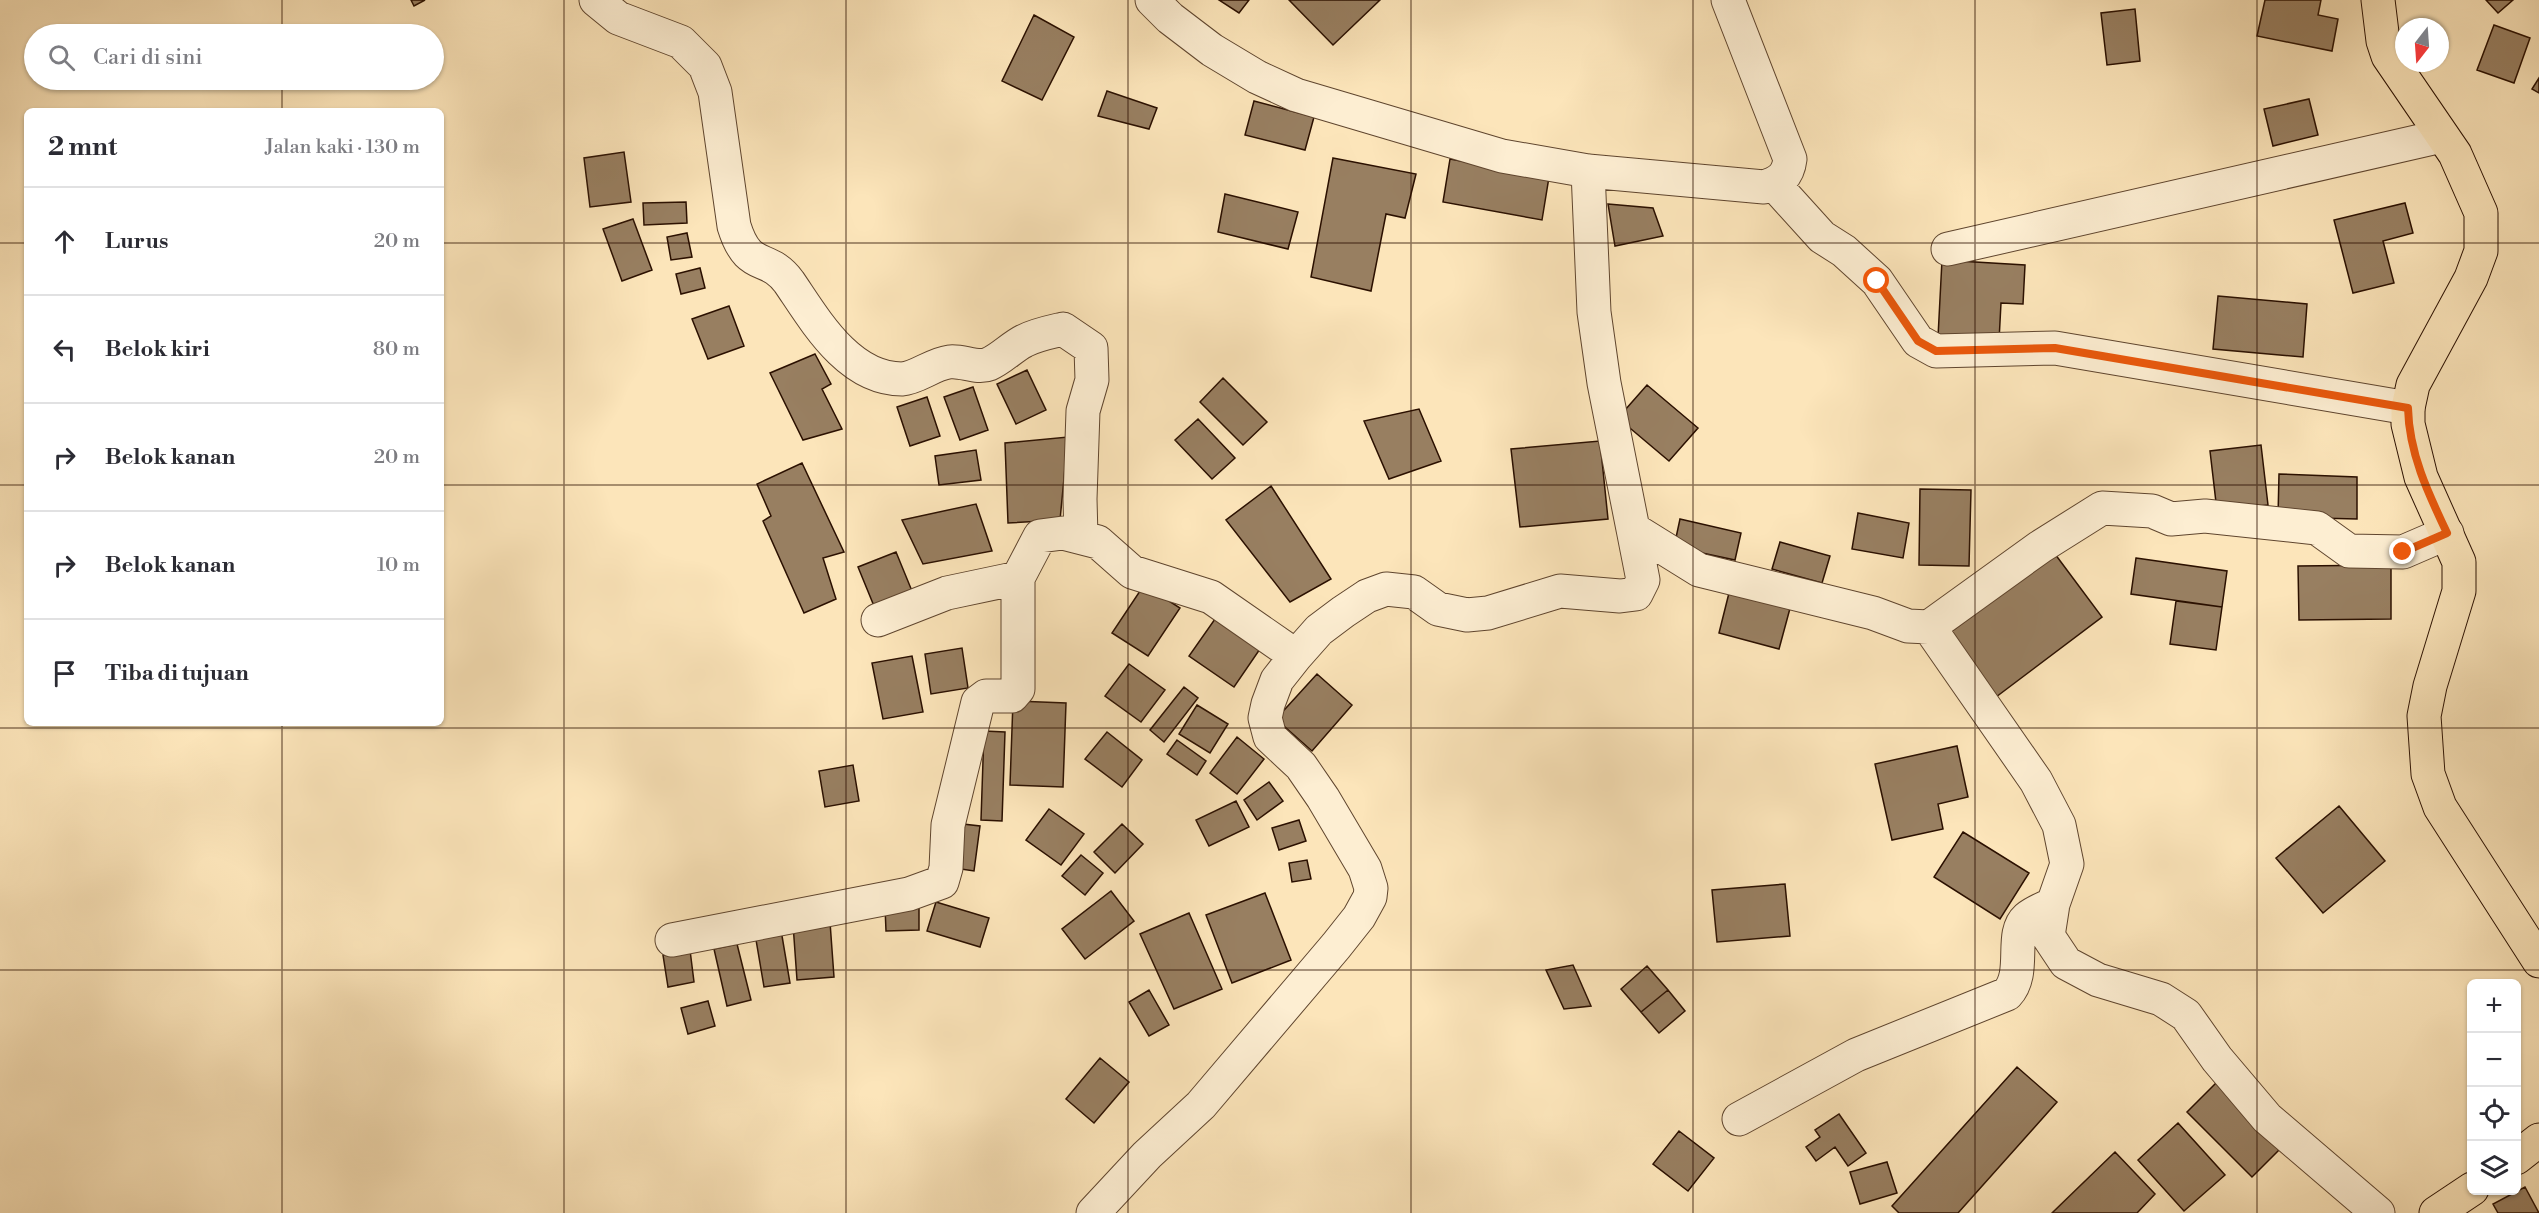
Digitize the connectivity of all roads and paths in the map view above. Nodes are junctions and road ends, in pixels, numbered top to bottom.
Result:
1 (596, 0) edge
2 (1152, 0) edge
3 (1728, 0) edge
4 (2378, 0) edge
5 (2442, 136) junction
6 (1588, 171) junction
7 (1774, 184) junction
8 (1948, 249) dead end
9 (2408, 408) junction
10 (1633, 529) junction
11 (2447, 533) junction
12 (1081, 537) junction
13 (1018, 578) junction
14 (878, 620) dead end
15 (1929, 627) junction
16 (1296, 656) junction
17 (2053, 904) junction
18 (672, 940) dead end
19 (2539, 961) edge
20 (1739, 1119) dead end
21 (2539, 1140) edge
22 (2521, 1155) edge
23 (2467, 1192) edge
24 (1093, 1213) edge
25 (2378, 1213) edge
26 (2436, 1213) edge

1 - 12 street
2 - 6 street
3 - 7 street
4 - 5 main road
5 - 8 street
5 - 9 main road
6 - 7 street
6 - 10 street
7 - 9 street
9 - 11 main road
10 - 15 street
10 - 16 street
11 - 15 street
11 - 19 main road
12 - 13 street
12 - 16 street
13 - 14 street
13 - 18 street
15 - 17 street
16 - 24 street
17 - 20 street
17 - 25 street
21 - 22 main road
23 - 26 main road

